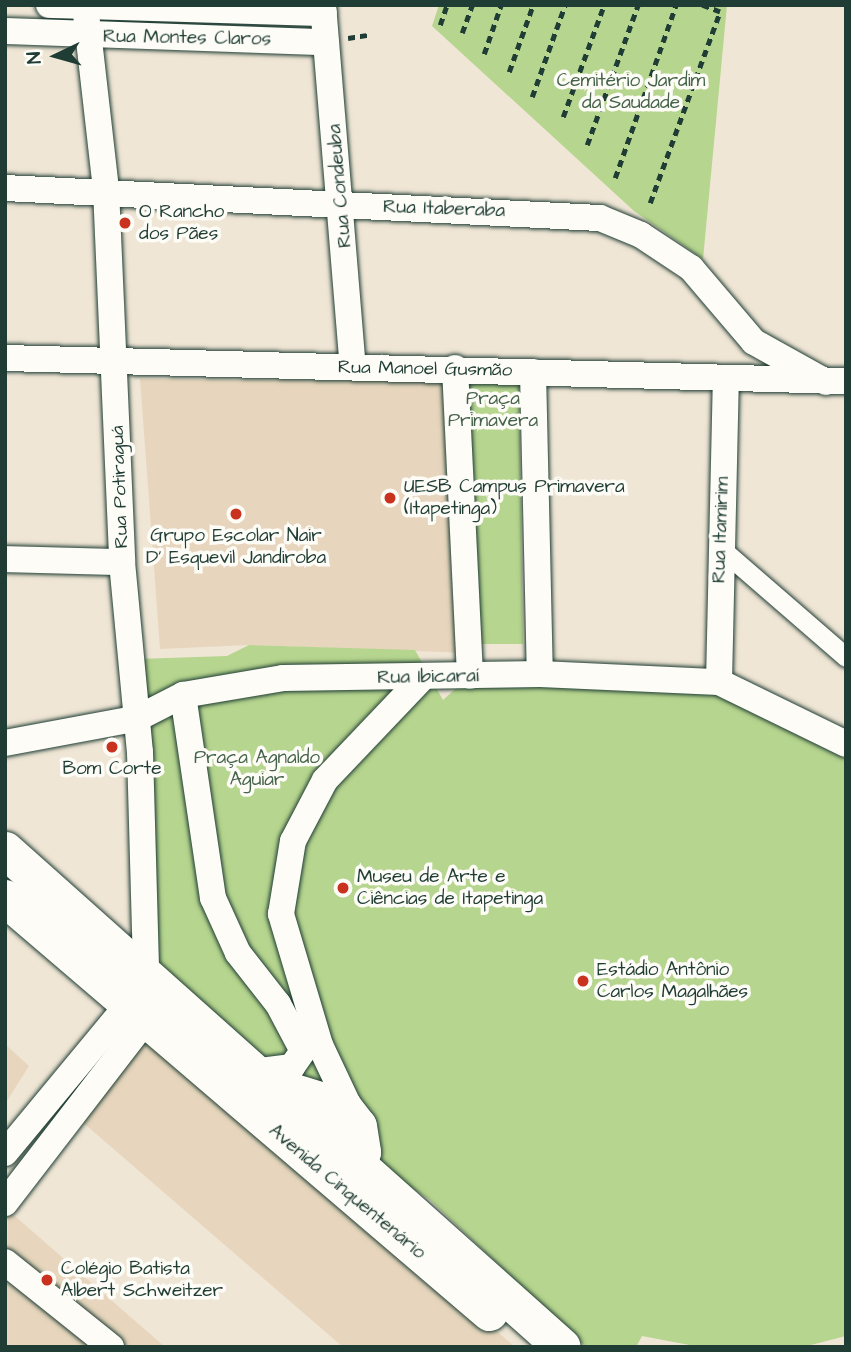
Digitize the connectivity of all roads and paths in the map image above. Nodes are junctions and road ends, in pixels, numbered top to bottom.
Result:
1 (49, 5) edge
2 (447, 5) edge
3 (472, 5) edge
4 (501, 5) edge
5 (533, 5) edge
6 (565, 5) edge
7 (604, 5) edge
8 (638, 5) edge
9 (676, 5) edge
10 (702, 5) edge
11 (85, 6) edge
12 (323, 9) edge
13 (440, 25) dead end
14 (5, 32) edge
15 (461, 33) dead end
16 (88, 36) junction
17 (326, 42) junction
18 (484, 54) dead end
19 (509, 72) dead end
20 (532, 97) dead end
21 (563, 117) dead end
22 (587, 145) dead end
23 (615, 177) dead end
24 (5, 188) edge
25 (106, 188) junction
26 (650, 203) dead end
27 (344, 205) junction
28 (115, 357) junction
29 (5, 358) edge
30 (352, 367) junction
31 (455, 368) junction
32 (533, 372) junction
33 (726, 379) junction
34 (836, 382) edge
35 (719, 547) junction
36 (5, 559) edge
37 (122, 562) junction
38 (846, 657) edge
39 (540, 674) junction
40 (470, 676) junction
41 (424, 677) junction
42 (719, 682) junction
43 (184, 695) junction
44 (138, 718) junction
45 (5, 743) edge
46 (846, 744) edge
47 (5, 850) edge
48 (5, 898) edge
49 (289, 956) junction
50 (248, 967) junction
51 (146, 970) junction
52 (148, 1018) junction
53 (270, 1079) junction
54 (358, 1142) junction
55 (5, 1153) edge
56 (5, 1203) edge
57 (5, 1262) edge
58 (111, 1347) edge
59 (529, 1347) edge
60 (562, 1347) edge

1 - 11 street, Rua Montes Claros
2 - 13 path
3 - 15 path
4 - 18 path
5 - 19 path
6 - 20 path
7 - 21 path
8 - 22 path
9 - 23 path
10 - 26 path
11 - 12 street, Rua Montes Claros
11 - 16 street, Rua Potiraguá
12 - 17 street, Rua Condeuba
14 - 16 street, Rua Montes Claros
16 - 17 street, Rua Montes Claros
16 - 25 street, Rua Potiraguá
17 - 27 street, Rua Condeuba
24 - 25 street, Rua Itaberaba
25 - 27 street, Rua Itaberaba
25 - 28 street, Rua Potiraguá
27 - 30 street, Rua Condeuba
27 - 34 street, Rua Itaberaba
28 - 29 street, Rua Manoel Gusmão
28 - 30 street, Rua Manoel Gusmão
28 - 37 street, Rua Potiraguá
30 - 31 street, Rua Manoel Gusmão
31 - 32 street, Rua Manoel Gusmão
31 - 40 street
32 - 33 street, Rua Manoel Gusmão
32 - 39 street
33 - 34 street, Rua Manoel Gusmão
33 - 35 street, Rua Itamirim
35 - 38 street
35 - 42 street, Rua Itamirim
36 - 37 street
37 - 44 street, Rua Potiraguá
39 - 40 street, Rua Ibicaraí
39 - 42 street, Rua Ibicaraí
40 - 41 street, Rua Ibicaraí
41 - 43 street, Rua Ibicaraí
41 - 49 street
42 - 46 street, Rua Ibicaraí
43 - 44 street, Rua Ibicaraí
43 - 50 street
44 - 45 street, Rua Ibicaraí
44 - 51 street, Rua Potiraguá
47 - 51 main road, Avenida Cinquentenário
48 - 52 main road, Avenida Cinquentenário
49 - 50 street
49 - 54 street
50 - 53 street
51 - 53 main road, Avenida Cinquentenário
52 - 54 main road, Avenida Cinquentenário
52 - 55 street
52 - 56 street
52 - 59 main road, Avenida Cinquentenário
53 - 54 main road, Avenida Cinquentenário
54 - 60 main road, Avenida Cinquentenário
57 - 58 street

